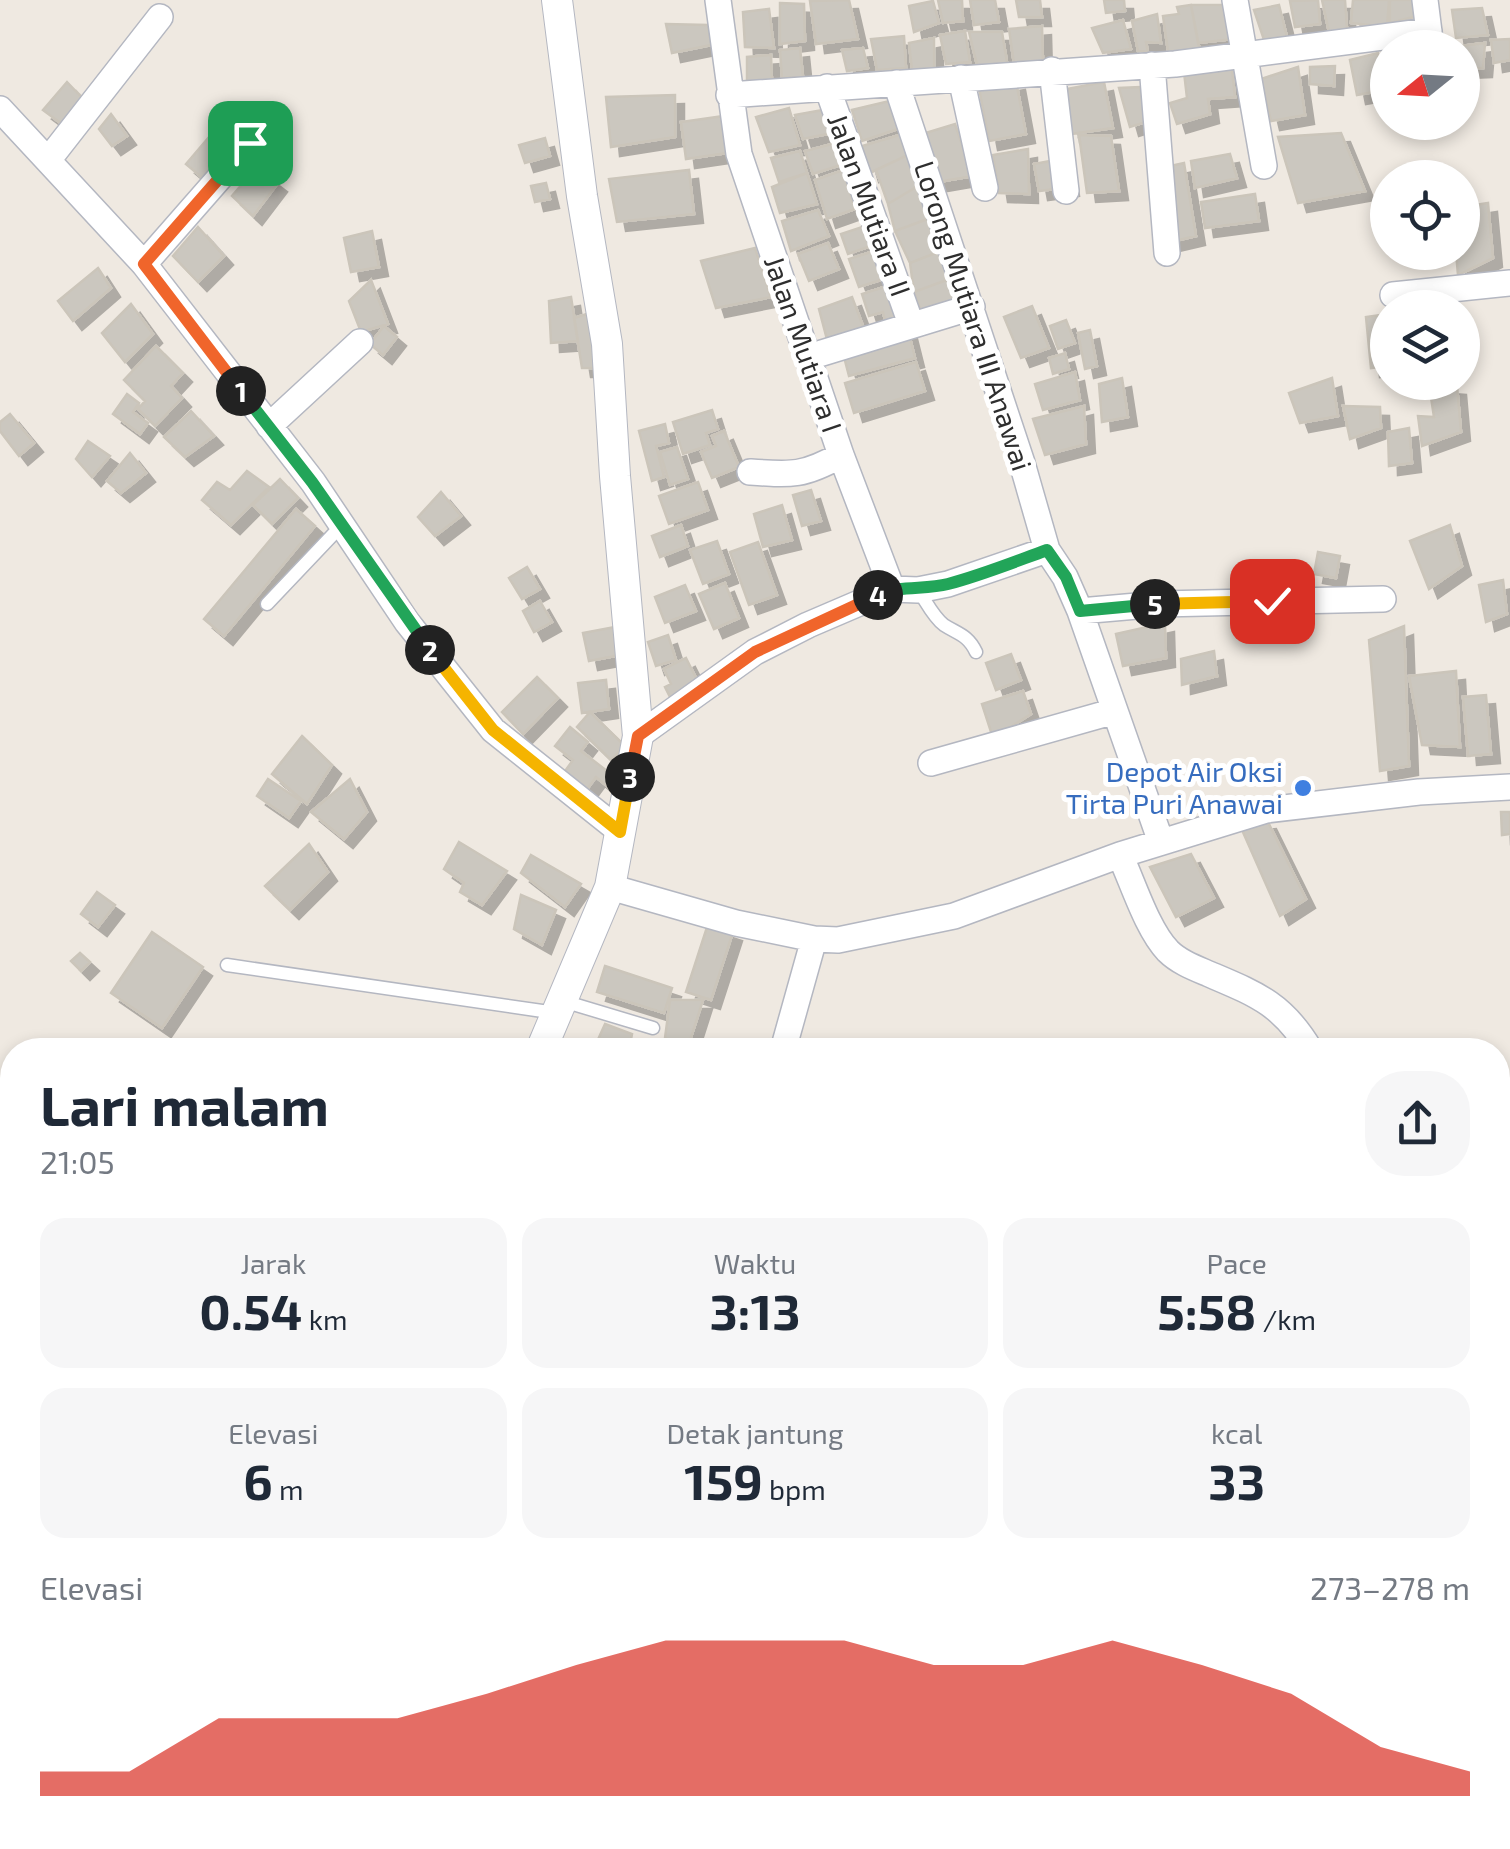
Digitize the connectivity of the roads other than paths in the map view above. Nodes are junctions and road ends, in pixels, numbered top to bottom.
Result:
1 (557, 0) edge
2 (718, 0) edge
3 (1235, 0) edge
4 (1424, 0) edge
5 (160, 16) dead end
6 (1429, 30) edge
7 (1370, 44) edge
8 (1243, 54) junction
9 (1152, 65) junction
10 (1052, 70) junction
11 (961, 78) junction
12 (896, 83) junction
13 (827, 87) junction
14 (729, 94) junction
15 (0, 108) edge
16 (250, 143) dead end
17 (49, 159) junction
18 (1264, 166) dead end
19 (986, 188) dead end
20 (1066, 191) dead end
21 (1167, 252) dead end
22 (144, 264) junction
23 (1510, 282) edge
24 (1443, 290) edge
25 (972, 307) junction
26 (911, 324) junction
27 (360, 342) dead end
28 (809, 357) junction
29 (269, 426) junction
30 (841, 455) junction
31 (750, 472) dead end
32 (342, 525) junction
33 (1047, 550) junction
34 (905, 589) junction
35 (1383, 599) dead end
36 (266, 604) dead end
37 (1080, 611) junction
38 (976, 652) dead end
39 (1115, 712) junction
40 (638, 736) junction
41 (930, 763) dead end
42 (1510, 787) edge
43 (620, 832) junction
44 (1160, 842) junction
45 (1120, 855) junction
46 (610, 888) junction
47 (814, 940) junction
48 (228, 965) dead end
49 (558, 1007) junction
50 (654, 1028) dead end
51 (546, 1038) edge
52 (786, 1038) edge
53 (1303, 1038) edge

1 - 40 street
2 - 14 street, Jalan Mutiara I
3 - 8 street
4 - 6 street
5 - 17 street
7 - 8 street
8 - 9 street
8 - 18 street
9 - 10 street
9 - 21 street
10 - 11 street
10 - 20 street
11 - 12 street
11 - 19 street
12 - 13 street
12 - 25 street, Lorong Mutiara III Anawai
13 - 14 street
13 - 26 street, Jalan Mutiara II
14 - 28 street, Jalan Mutiara I
15 - 17 street
16 - 22 street
17 - 22 street
22 - 29 street
23 - 24 street
25 - 26 street
25 - 33 street, Lorong Mutiara III Anawai
26 - 28 street
27 - 29 street
28 - 30 street, Jalan Mutiara I
29 - 32 street
30 - 31 street
30 - 34 street, Jalan Mutiara I
32 - 36 lane
32 - 43 street
33 - 34 street
33 - 37 street, Lorong Mutiara III Anawai
34 - 38 lane
34 - 40 street
35 - 37 street
37 - 39 street, Lorong Mutiara III Anawai
39 - 41 street
39 - 44 street, Lorong Mutiara III Anawai
40 - 43 street
42 - 44 street
43 - 46 street
44 - 45 street
45 - 47 street
45 - 53 street
46 - 47 street
46 - 49 street
47 - 52 street
48 - 49 lane
49 - 50 lane
49 - 51 street

